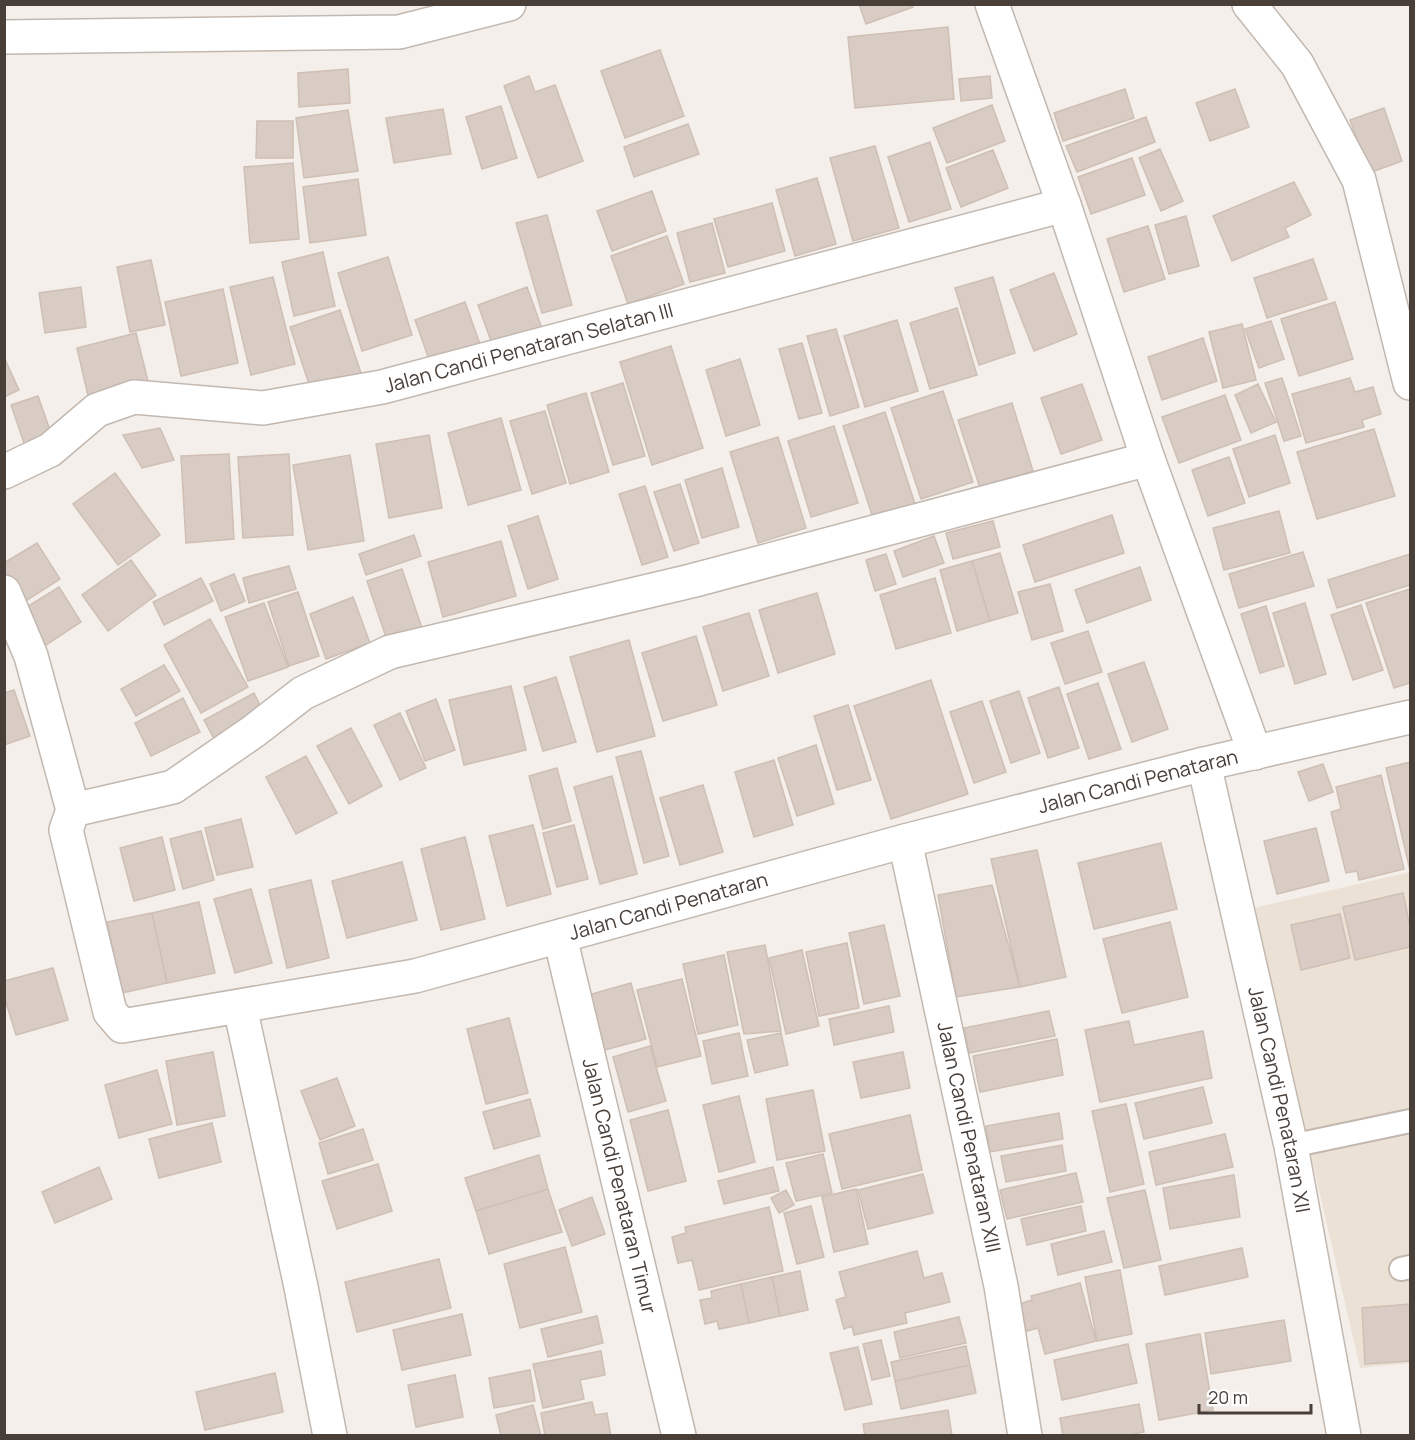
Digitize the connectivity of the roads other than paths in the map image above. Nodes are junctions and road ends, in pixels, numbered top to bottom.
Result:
1 (509, 4) edge
2 (992, 4) edge
3 (1249, 4) edge
4 (4, 37) edge
5 (1064, 206) junction
6 (1410, 383) edge
7 (1148, 459) junction
8 (4, 472) edge
9 (4, 592) edge
10 (1410, 717) edge
11 (1255, 753) junction
12 (1204, 764) junction
13 (70, 820) junction
14 (905, 841) junction
15 (560, 937) junction
16 (240, 1007) junction
17 (1410, 1121) edge
18 (1291, 1146) junction
19 (330, 1436) edge
20 (679, 1436) edge
21 (1025, 1436) edge
22 (1344, 1436) edge

1 - 4 street
2 - 5 street
3 - 6 street
5 - 7 street
5 - 8 street, Jalan Candi Penataran Selatan III
7 - 11 street
7 - 13 street
9 - 13 street
10 - 11 street, Jalan Candi Penataran
11 - 12 street, Jalan Candi Penataran
12 - 14 street, Jalan Candi Penataran
12 - 18 street, Jalan Candi Penataran XII
13 - 16 street, Jalan Candi Penataran
14 - 15 street, Jalan Candi Penataran
14 - 21 street, Jalan Candi Penataran XIII
15 - 16 street, Jalan Candi Penataran
15 - 20 street, Jalan Candi Penataran Timur
16 - 19 street
17 - 18 lane
18 - 22 street, Jalan Candi Penataran XII

